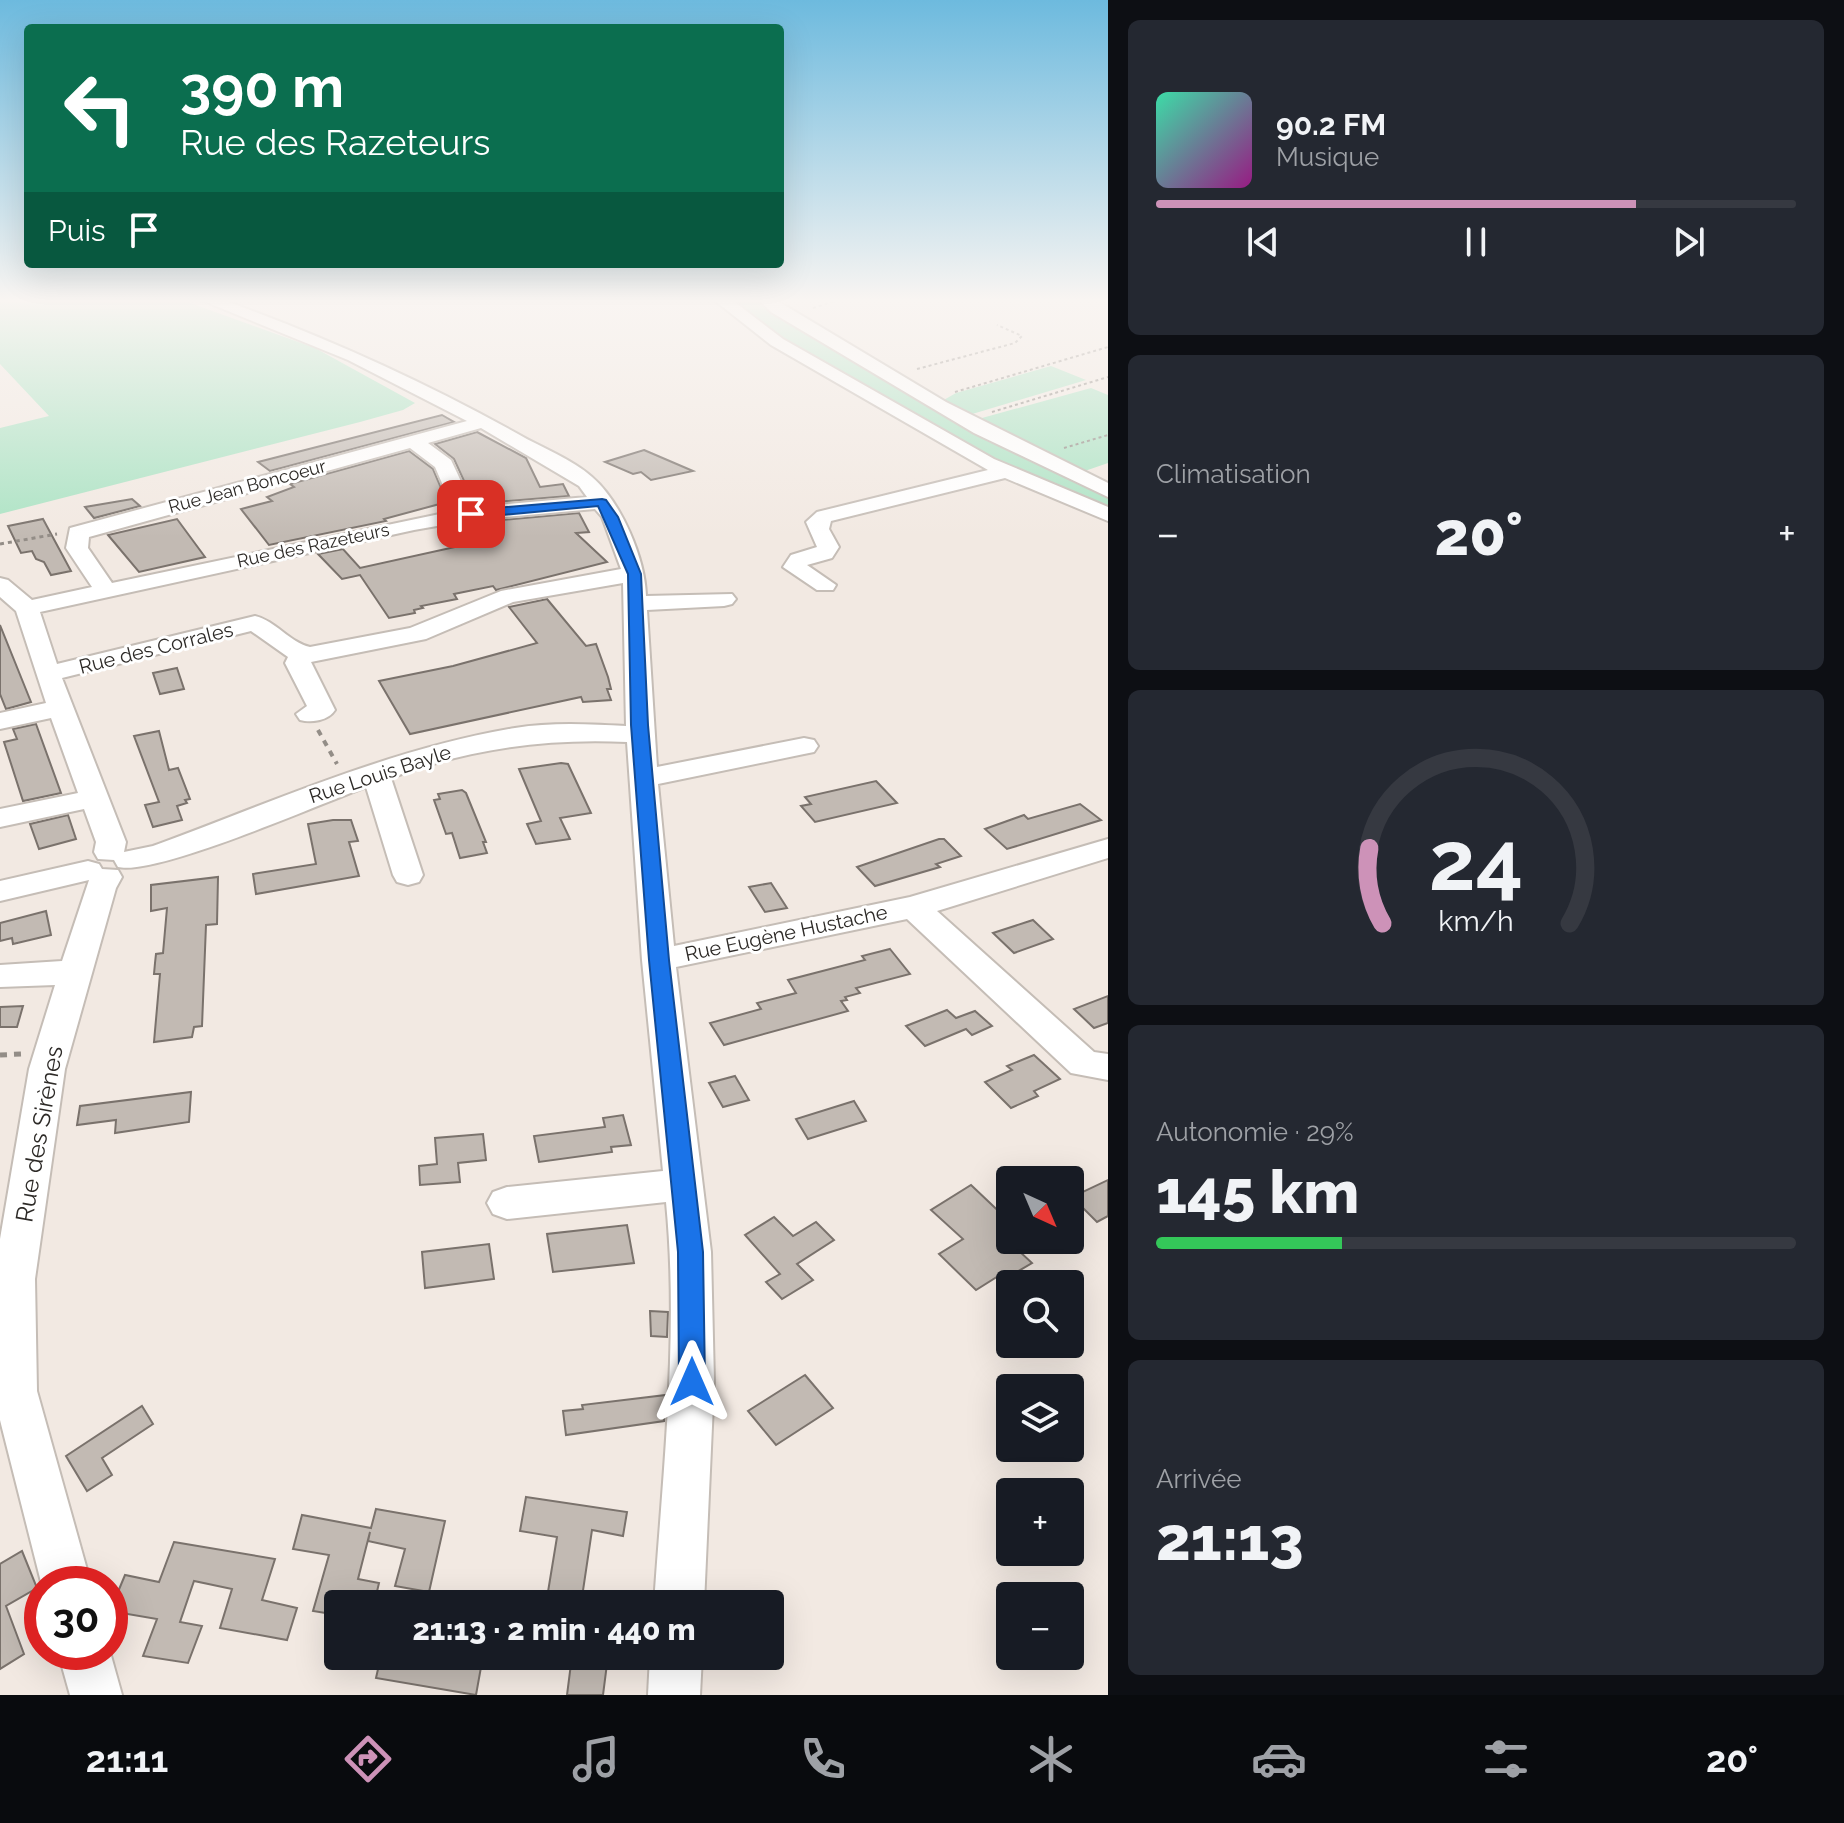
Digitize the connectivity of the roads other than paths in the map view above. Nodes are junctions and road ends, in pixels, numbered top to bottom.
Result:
1 (398, 379) edge
2 (841, 379) edge
3 (896, 379) edge
4 (483, 422) junction
5 (413, 441) junction
6 (1006, 471) junction
7 (1108, 491) edge
8 (602, 502) junction
9 (466, 515) junction
10 (1108, 515) edge
11 (825, 585) dead end
12 (1, 586) edge
13 (635, 589) junction
14 (106, 590) junction
15 (724, 599) dead end
16 (27, 608) junction
17 (302, 653) junction
18 (50, 673) junction
19 (61, 708) junction
20 (309, 714) road end
21 (0, 721) edge
22 (640, 735) junction
23 (804, 746) dead end
24 (644, 778) junction
25 (362, 779) junction
26 (93, 798) junction
27 (0, 818) edge
28 (1108, 848) edge
29 (108, 865) junction
30 (408, 875) dead end
31 (0, 891) edge
32 (914, 907) junction
33 (659, 960) junction
34 (76, 972) junction
35 (0, 976) edge
36 (1108, 1067) edge
37 (683, 1184) junction
38 (507, 1203) dead end
39 (61, 1566) edge
40 (680, 1590) edge
41 (89, 1670) edge
42 (675, 1670) edge
43 (96, 1695) edge
44 (674, 1695) edge

1 - 4 street
2 - 6 street
3 - 7 street
4 - 5 street, Rue Jean Boncoeur
4 - 8 street
5 - 9 street
5 - 14 street, Rue Jean Boncoeur
6 - 10 street
6 - 11 street
8 - 9 street, Rue des Razeteurs
8 - 13 street
9 - 14 street, Rue des Razeteurs
12 - 16 street
13 - 15 street
13 - 17 street
13 - 22 street
14 - 16 street, Rue des Razeteurs
16 - 18 street
17 - 18 street, Rue des Corrales
17 - 20 street
18 - 19 street
19 - 21 street
19 - 26 street
22 - 24 street
22 - 25 street, Rue Louis Bayle
23 - 24 street
24 - 33 street
25 - 29 street, Rue Louis Bayle
25 - 30 street
26 - 27 street
26 - 29 street
28 - 32 street, Rue Eugène Hustache
29 - 31 street, Rue Louis Bayle
29 - 34 street, Rue des Sirènes
32 - 33 street, Rue Eugène Hustache
32 - 36 street, Rue Eugène Hustache
33 - 37 street
34 - 35 street
34 - 39 street, Rue des Sirènes
37 - 38 street
37 - 40 street
41 - 43 street
42 - 44 street

